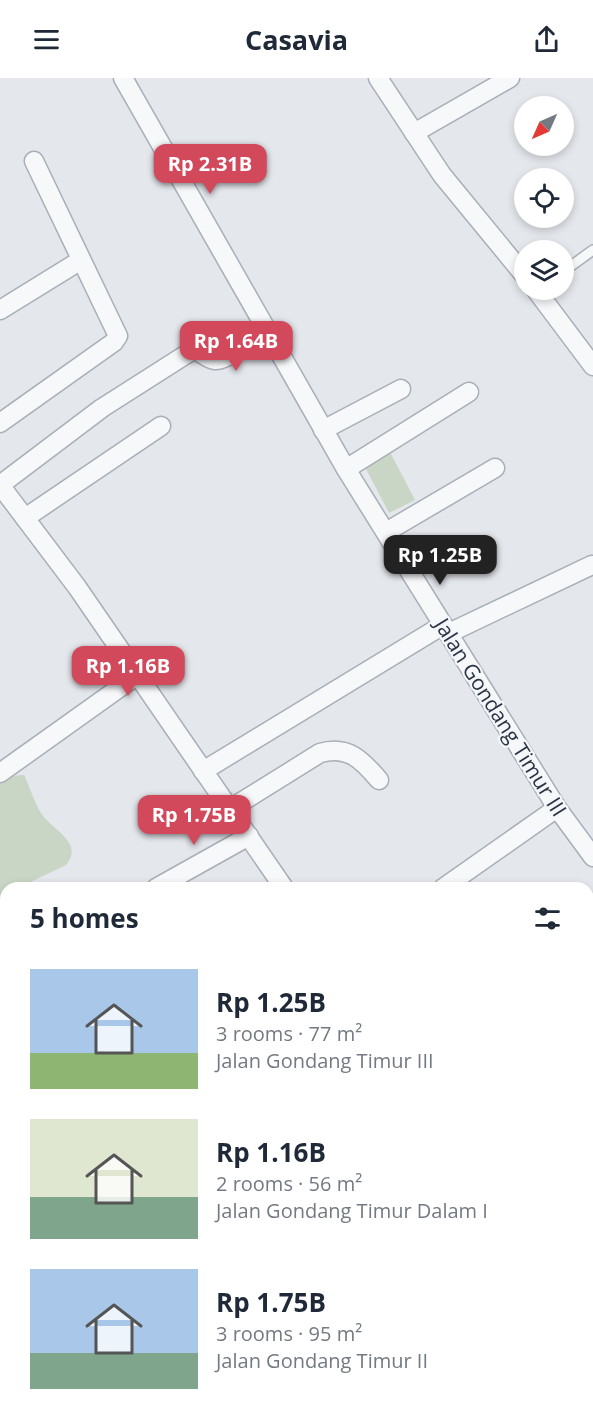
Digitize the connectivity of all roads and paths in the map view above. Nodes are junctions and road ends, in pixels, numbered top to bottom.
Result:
1 (123, 78) edge
2 (378, 78) edge
3 (510, 78) edge
4 (414, 133) junction
5 (34, 161) dead end
6 (593, 250) edge
7 (81, 260) junction
8 (514, 263) edge
9 (574, 264) edge
10 (545, 300) edge
11 (0, 310) edge
12 (266, 330) junction
13 (593, 366) edge
14 (401, 388) dead end
15 (469, 392) dead end
16 (0, 423) edge
17 (161, 426) dead end
18 (323, 429) junction
19 (495, 468) dead end
20 (346, 469) junction
21 (0, 485) edge
22 (25, 518) junction
23 (386, 532) junction
24 (592, 565) edge
25 (446, 629) junction
26 (136, 676) junction
27 (203, 771) junction
28 (0, 773) edge
29 (379, 780) dead end
30 (557, 808) junction
31 (230, 809) junction
32 (249, 836) junction
33 (593, 857) edge
34 (167, 882) edge
35 (280, 882) edge
36 (454, 882) edge

1 - 12 street, Jalan Gondang Timur III
2 - 4 street
3 - 4 street
4 - 8 street
5 - 7 street
6 - 9 lane
7 - 11 street
7 - 16 street
10 - 13 street
12 - 18 street, Jalan Gondang Timur III
12 - 21 street
14 - 18 street
15 - 20 street
17 - 22 street
18 - 20 street, Jalan Gondang Timur III
19 - 23 street
20 - 23 street, Jalan Gondang Timur III
21 - 22 street
22 - 26 street
23 - 25 street, Jalan Gondang Timur III
24 - 25 street
25 - 27 street
25 - 30 street, Jalan Gondang Timur III
26 - 27 street
26 - 28 street
27 - 31 street
29 - 31 street
30 - 33 street, Jalan Gondang Timur III
30 - 36 street
31 - 32 street
32 - 34 street
32 - 35 street

